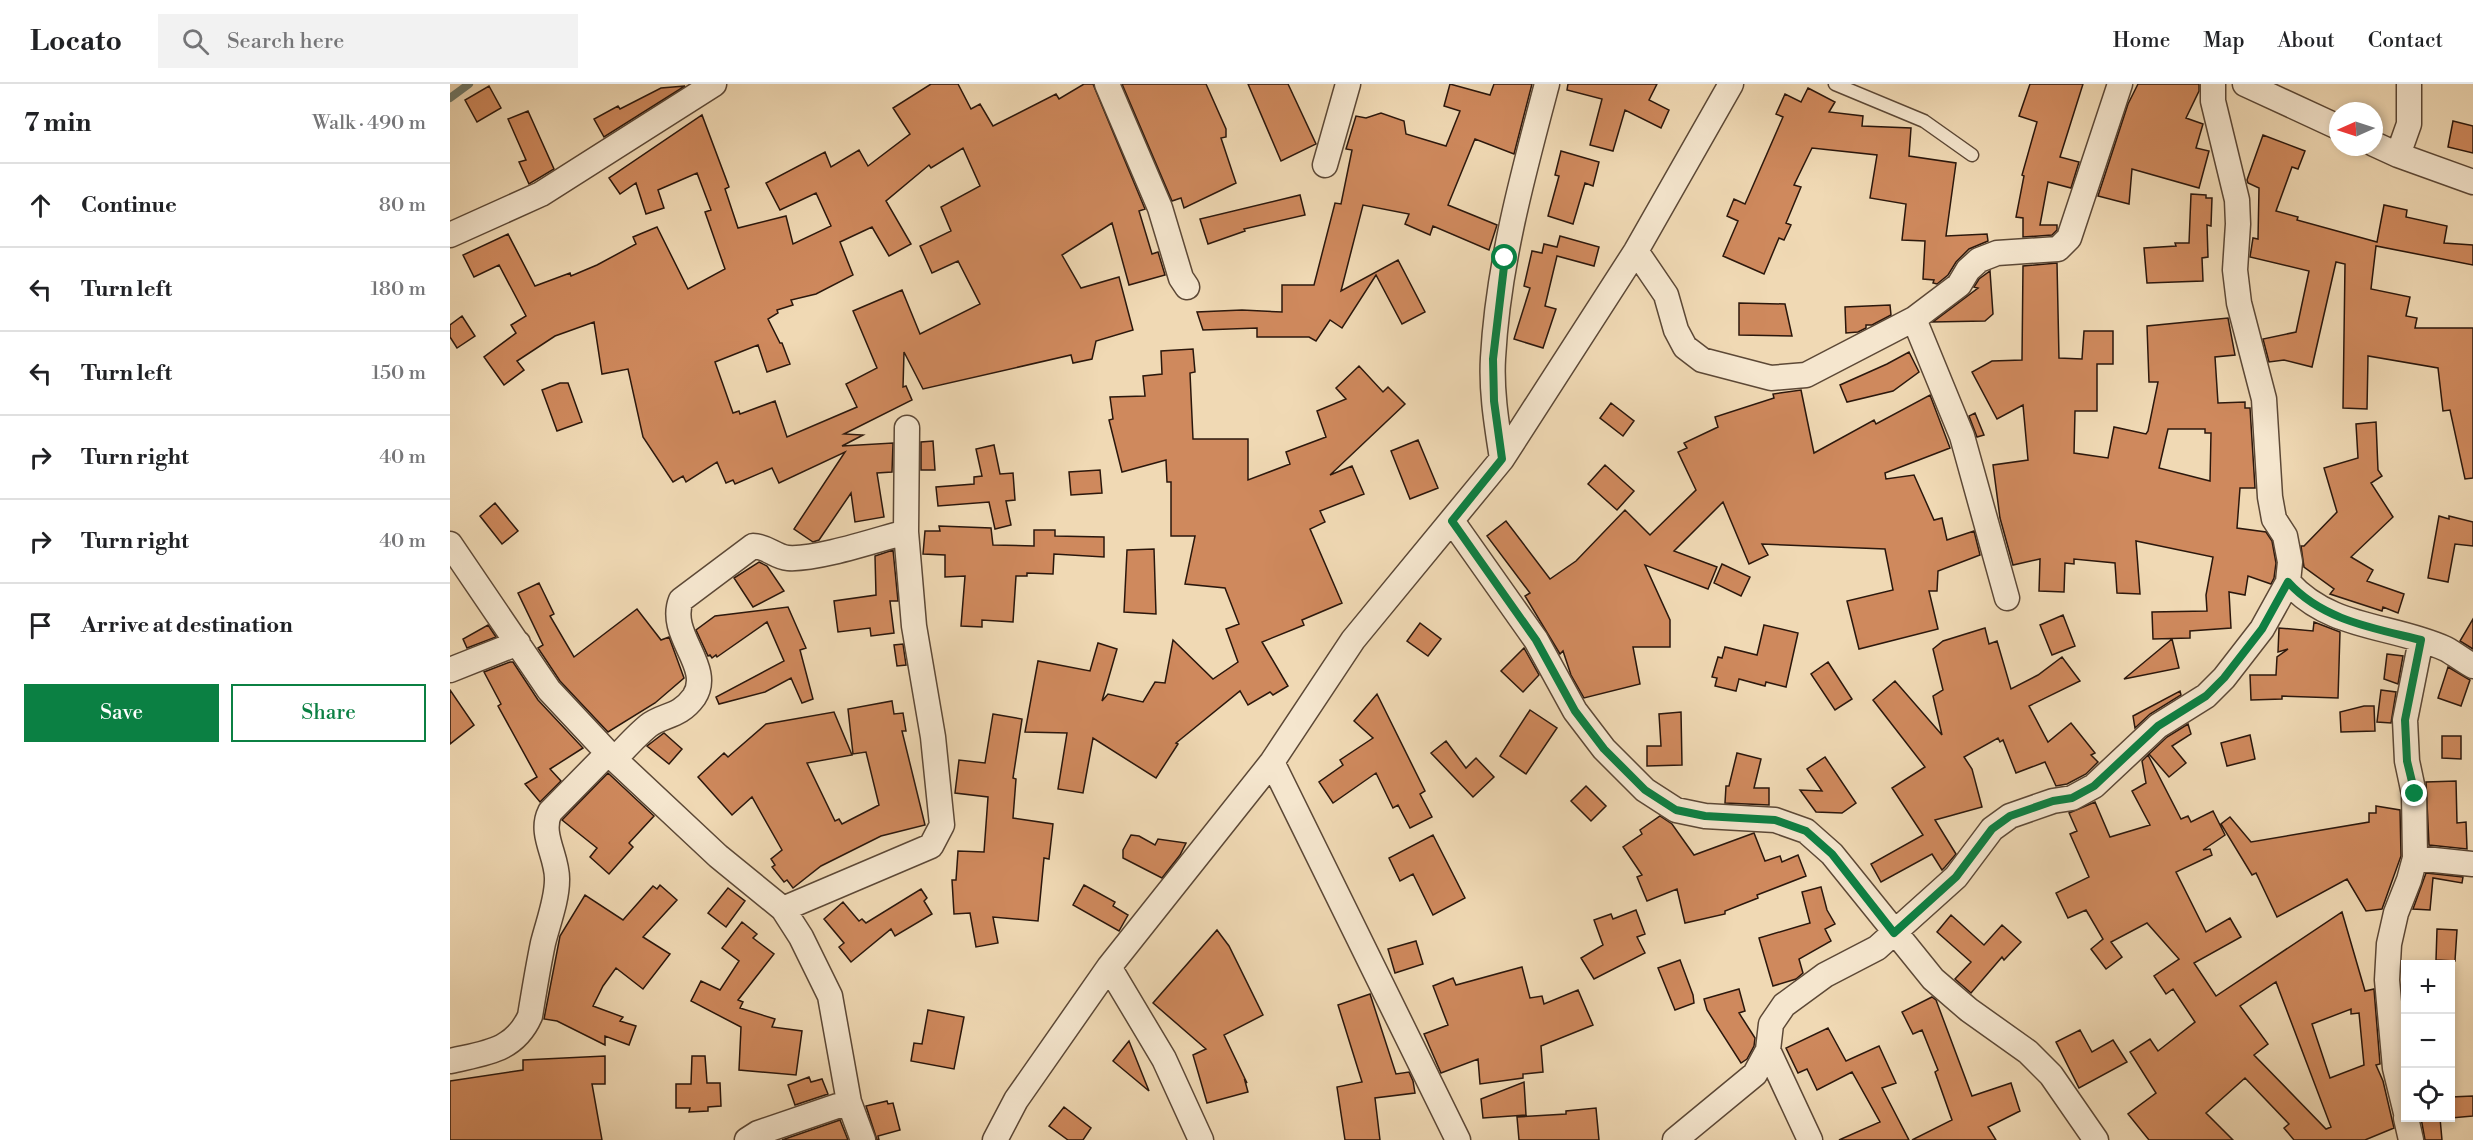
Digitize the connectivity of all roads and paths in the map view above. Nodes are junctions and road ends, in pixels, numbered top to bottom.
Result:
1 (714, 84) edge
2 (1107, 84) edge
3 (1348, 84) edge
4 (1547, 84) edge
5 (1731, 84) edge
6 (1835, 84) edge
7 (2120, 84) edge
8 (2212, 84) edge
9 (2246, 84) edge
10 (2409, 84) edge
11 (2329, 123) edge
12 (2383, 148) edge
13 (1972, 155) dead end
14 (2398, 155) junction
15 (1325, 165) dead end
16 (2473, 182) edge
17 (450, 235) edge
18 (1636, 251) junction
19 (1187, 287) dead end
20 (1914, 319) junction
21 (907, 428) dead end
22 (1502, 459) junction
23 (1452, 521) junction
24 (906, 532) junction
25 (450, 544) edge
26 (2288, 582) junction
27 (2007, 598) dead end
28 (2421, 640) junction
29 (518, 643) junction
30 (2473, 666) edge
31 (450, 670) edge
32 (611, 756) junction
33 (1272, 762) junction
34 (2415, 858) junction
35 (2473, 864) edge
36 (783, 909) junction
37 (1894, 933) junction
38 (1109, 967) junction
39 (1768, 1050) junction
40 (450, 1061) edge
41 (2401, 1092) edge
42 (849, 1102) junction
43 (2407, 1122) edge
44 (747, 1140) edge
45 (863, 1140) edge
46 (995, 1140) edge
47 (1201, 1140) edge
48 (1458, 1140) edge
49 (1675, 1140) edge
50 (1810, 1140) edge
51 (2096, 1140) edge
52 (2411, 1140) edge

1 - 17 street
2 - 19 street
3 - 15 street
4 - 22 street
5 - 18 street
6 - 13 lane
7 - 20 street
8 - 26 street
9 - 11 street
10 - 14 street
12 - 14 street
14 - 16 street
18 - 20 street
18 - 22 street
20 - 27 street
21 - 24 street
22 - 23 street
23 - 33 street
23 - 37 street
24 - 32 street
24 - 36 street
25 - 29 street
26 - 28 street
26 - 37 street
28 - 30 street
28 - 34 street
29 - 31 street
29 - 32 street
32 - 36 street
32 - 40 street
33 - 38 street
33 - 48 street
34 - 35 street
34 - 41 street
36 - 42 street
37 - 39 street
37 - 51 street
38 - 46 street
38 - 47 street
39 - 49 street
39 - 50 street
42 - 44 street
42 - 45 street
43 - 52 street

